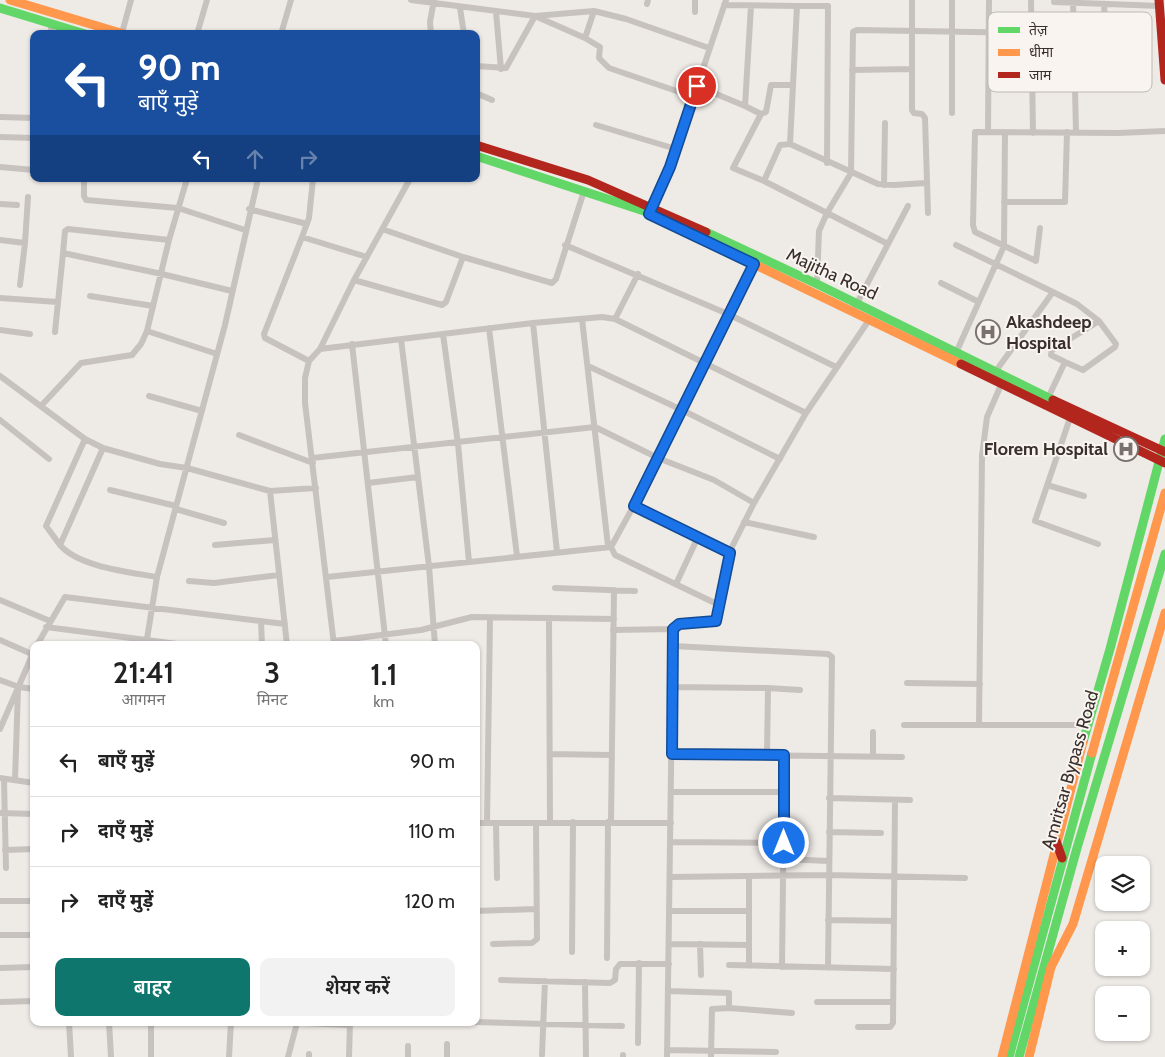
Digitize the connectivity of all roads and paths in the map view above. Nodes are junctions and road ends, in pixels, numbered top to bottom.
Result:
1 (10, 0) edge
2 (131, 0) edge
3 (207, 0) edge
4 (291, 0) edge
5 (411, 0) edge
6 (695, 0) edge
7 (912, 0) edge
8 (952, 0) edge
9 (433, 2) edge
10 (1054, 2) dead end
11 (1073, 2) junction
12 (725, 3) edge
13 (830, 3) edge
14 (1160, 3) edge
15 (1104, 4) junction
16 (751, 6) junction
17 (797, 6) junction
18 (0, 8) edge
19 (460, 8) junction
20 (594, 11) junction
21 (496, 12) junction
22 (695, 12) dead end
23 (1073, 12) edge
24 (1104, 12) edge
25 (535, 16) junction
26 (52, 24) junction
27 (51, 30) edge
28 (72, 30) edge
29 (110, 30) edge
30 (124, 30) edge
31 (198, 30) edge
32 (282, 30) edge
33 (431, 30) edge
34 (463, 30) edge
35 (912, 32) junction
36 (952, 32) junction
37 (988, 33) edge
38 (585, 38) junction
39 (709, 48) junction
40 (480, 66) edge
41 (501, 69) junction
42 (911, 69) junction
43 (852, 70) junction
44 (1165, 80) edge
45 (793, 85) junction
46 (697, 86) junction
47 (988, 92) edge
48 (1032, 92) edge
49 (1075, 92) edge
50 (480, 95) edge
51 (694, 97) junction
52 (492, 100) dead end
53 (745, 106) junction
54 (952, 113) dead end
55 (761, 114) junction
56 (0, 117) edge
57 (30, 118) edge
58 (885, 123) dead end
59 (596, 125) dead end
60 (1165, 131) edge
61 (988, 132) junction
62 (1005, 132) junction
63 (1067, 132) junction
64 (1076, 132) junction
65 (1033, 133) junction
66 (0, 137) edge
67 (30, 138) edge
68 (790, 144) junction
69 (480, 145) edge
70 (676, 149) junction
71 (480, 157) edge
72 (827, 163) junction
73 (0, 168) edge
74 (30, 170) edge
75 (851, 173) junction
76 (764, 181) junction
77 (84, 182) edge
78 (186, 182) edge
79 (257, 182) edge
80 (313, 182) edge
81 (408, 182) edge
82 (926, 182) junction
83 (884, 185) junction
84 (584, 191) junction
85 (28, 197) dead end
86 (1004, 202) junction
87 (0, 204) edge
88 (17, 205) dead end
89 (908, 206) dead end
90 (178, 208) junction
91 (249, 209) junction
92 (650, 210) junction
93 (827, 213) junction
94 (928, 213) dead end
95 (307, 224) junction
96 (1040, 228) dead end
97 (382, 229) junction
98 (245, 230) junction
99 (302, 237) junction
100 (0, 240) edge
101 (169, 240) junction
102 (25, 243) junction
103 (888, 244) junction
104 (565, 245) junction
105 (956, 245) dead end
106 (1004, 246) junction
107 (63, 253) junction
108 (367, 257) junction
109 (463, 257) junction
110 (754, 264) junction
111 (996, 266) junction
112 (162, 274) junction
113 (638, 274) junction
114 (354, 280) junction
115 (941, 283) dead end
116 (817, 284) junction
117 (20, 285) dead end
118 (232, 291) junction
119 (1053, 292) junction
120 (90, 296) dead end
121 (0, 298) edge
122 (58, 302) junction
123 (979, 302) junction
124 (857, 304) junction
125 (153, 306) junction
126 (853, 313) junction
127 (728, 314) junction
128 (582, 318) junction
129 (615, 319) junction
130 (869, 320) junction
131 (1100, 321) junction
132 (533, 323) junction
133 (488, 328) junction
134 (0, 330) edge
135 (147, 331) junction
136 (55, 332) dead end
137 (30, 334) dead end
138 (443, 334) junction
139 (401, 339) junction
140 (352, 344) junction
141 (320, 349) junction
142 (957, 351) junction
143 (217, 354) junction
144 (309, 361) junction
145 (953, 361) junction
146 (705, 362) junction
147 (1064, 362) junction
148 (588, 366) junction
149 (836, 367) junction
150 (996, 371) junction
151 (1, 379) edge
152 (990, 379) junction
153 (1001, 385) junction
154 (149, 396) dead end
155 (1046, 401) junction
156 (40, 406) junction
157 (682, 410) junction
158 (202, 411) junction
159 (806, 413) junction
160 (1070, 418) junction
161 (0, 420) edge
162 (595, 427) junction
163 (545, 434) junction
164 (239, 435) dead end
165 (84, 439) junction
166 (501, 439) junction
167 (1165, 439) edge
168 (458, 444) junction
169 (103, 448) junction
170 (414, 448) junction
171 (365, 454) junction
172 (1163, 457) edge
173 (658, 458) junction
174 (780, 459) junction
175 (49, 460) dead end
176 (313, 461) junction
177 (187, 468) junction
178 (418, 477) junction
179 (368, 483) junction
180 (1046, 485) junction
181 (316, 488) junction
182 (110, 490) dead end
183 (270, 491) junction
184 (1165, 493) edge
185 (1084, 496) dead end
186 (754, 503) junction
187 (634, 506) junction
188 (176, 508) junction
189 (744, 522) junction
190 (224, 523) dead end
191 (698, 537) junction
192 (814, 537) dead end
193 (275, 540) junction
194 (1098, 544) dead end
195 (60, 545) junction
196 (215, 545) dead end
197 (609, 546) junction
198 (556, 552) junction
199 (730, 553) junction
200 (1165, 554) edge
201 (517, 556) junction
202 (469, 562) junction
203 (429, 566) junction
204 (380, 571) junction
205 (279, 575) junction
206 (157, 577) junction
207 (327, 577) junction
208 (189, 581) dead end
209 (676, 584) junction
210 (555, 588) dead end
211 (614, 590) junction
212 (636, 591) dead end
213 (0, 600) edge
214 (719, 604) junction
215 (152, 607) junction
216 (1165, 613) edge
217 (490, 618) junction
218 (549, 618) junction
219 (614, 619) junction
220 (261, 621) junction
221 (48, 624) junction
222 (285, 624) junction
223 (433, 628) junction
224 (673, 629) junction
225 (614, 630) junction
226 (385, 634) junction
227 (0, 640) edge
228 (39, 641) edge
229 (142, 641) edge
230 (147, 641) edge
231 (262, 641) edge
232 (287, 641) edge
233 (334, 641) edge
234 (345, 641) edge
235 (386, 641) edge
236 (435, 641) edge
237 (673, 646) junction
238 (30, 653) edge
239 (30, 661) edge
240 (0, 680) edge
241 (907, 683) dead end
242 (980, 684) junction
243 (672, 687) junction
244 (18, 688) junction
245 (768, 688) junction
246 (30, 689) edge
247 (800, 690) dead end
248 (2, 716) edge
249 (904, 725) dead end
250 (979, 725) junction
251 (1088, 725) junction
252 (0, 729) edge
253 (873, 732) dead end
254 (550, 754) junction
255 (672, 754) junction
256 (611, 755) junction
257 (767, 755) junction
258 (784, 755) junction
259 (830, 755) junction
260 (873, 756) junction
261 (902, 757) dead end
262 (2, 778) edge
263 (15, 780) junction
264 (30, 782) edge
265 (672, 792) junction
266 (784, 792) junction
267 (828, 798) junction
268 (895, 800) junction
269 (910, 800) dead end
270 (2, 813) edge
271 (30, 814) edge
272 (496, 822) junction
273 (550, 822) junction
274 (573, 822) junction
275 (609, 822) junction
276 (487, 823) junction
277 (536, 823) junction
278 (671, 823) junction
279 (480, 824) edge
280 (829, 832) junction
281 (881, 833) dead end
282 (1056, 841) junction
283 (671, 842) junction
284 (784, 843) junction
285 (30, 849) edge
286 (5, 850) junction
287 (1062, 858) junction
288 (784, 859) junction
289 (828, 861) junction
290 (6, 868) dead end
291 (750, 876) junction
292 (782, 876) junction
293 (828, 876) junction
294 (497, 878) dead end
295 (671, 878) junction
296 (894, 878) junction
297 (965, 878) dead end
298 (30, 901) edge
299 (0, 902) edge
300 (536, 909) junction
301 (480, 911) edge
302 (670, 911) junction
303 (749, 911) junction
304 (828, 920) junction
305 (894, 921) junction
306 (0, 935) edge
307 (30, 935) edge
308 (493, 944) dead end
309 (670, 944) junction
310 (700, 944) junction
311 (749, 945) junction
312 (1049, 945) junction
313 (572, 952) dead end
314 (607, 958) dead end
315 (1054, 959) junction
316 (639, 964) junction
317 (669, 964) junction
318 (728, 965) dead end
319 (749, 966) junction
320 (30, 967) edge
321 (782, 967) junction
322 (0, 968) edge
323 (828, 968) junction
324 (894, 969) junction
325 (701, 975) dead end
326 (501, 980) dead end
327 (545, 981) junction
328 (585, 982) junction
329 (668, 991) junction
330 (30, 1001) edge
331 (0, 1002) edge
332 (817, 1002) dead end
333 (893, 1002) junction
334 (730, 1008) junction
335 (792, 1013) dead end
336 (480, 1022) edge
337 (544, 1024) junction
338 (69, 1026) edge
339 (109, 1026) edge
340 (151, 1026) edge
341 (231, 1026) edge
342 (296, 1026) edge
343 (350, 1026) edge
344 (586, 1026) junction
345 (622, 1026) dead end
346 (858, 1027) dead end
347 (638, 1043) dead end
348 (447, 1044) dead end
349 (408, 1046) dead end
350 (776, 1052) dead end
351 (667, 1054) edge
352 (711, 1054) edge
353 (542, 1055) dead end
354 (71, 1057) edge
355 (111, 1057) edge
356 (151, 1057) edge
357 (229, 1057) edge
358 (288, 1057) edge
359 (350, 1057) edge
360 (408, 1057) edge
361 (447, 1057) edge
362 (586, 1057) edge
363 (1002, 1057) edge
364 (1009, 1057) edge
365 (1019, 1057) edge
366 (1029, 1057) edge

1 - 29 main road
2 - 30 street
3 - 31 street
4 - 32 street
5 - 9 street
6 - 22 street
7 - 35 street
8 - 36 street
9 - 19 street
9 - 33 street
10 - 11 street
11 - 15 street
11 - 23 street
12 - 16 street
12 - 39 street
13 - 17 street
13 - 72 street
14 - 15 street
14 - 44 main road
15 - 24 street
16 - 17 street
16 - 53 street
17 - 45 street
18 - 26 main road
19 - 21 street
19 - 34 street
20 - 25 street
20 - 38 street
20 - 39 street
21 - 25 street
21 - 41 street
25 - 38 street
25 - 41 street
26 - 27 street
26 - 28 main road
35 - 36 street
35 - 42 street
35 - 43 street
36 - 37 street
36 - 54 street
38 - 51 street
39 - 46 street
40 - 41 street
42 - 43 street
42 - 82 street
43 - 75 street
45 - 55 street
45 - 68 street
46 - 51 street
46 - 53 street
47 - 61 street
48 - 65 street
49 - 64 street
50 - 52 street
51 - 70 street
53 - 55 street
55 - 76 street
56 - 57 street
58 - 83 street
59 - 70 street
60 - 64 street
61 - 62 street
61 - 106 street
62 - 65 street
62 - 86 street
63 - 64 street
63 - 65 street
63 - 86 street
66 - 67 street
68 - 72 street
68 - 76 street
69 - 92 main road, Majitha Road
70 - 92 street
71 - 84 main road, Majitha Road
72 - 75 street
73 - 74 street
75 - 83 street
75 - 93 street
76 - 93 street
77 - 90 street
78 - 90 street
79 - 91 street
80 - 95 street
81 - 97 street
82 - 83 street
82 - 94 street
84 - 92 main road, Majitha Road
84 - 104 street
85 - 102 street
86 - 106 street
87 - 88 street
89 - 103 street
90 - 98 street
90 - 101 street
91 - 95 street
91 - 98 street
92 - 110 main road, Majitha Road
92 - 116 main road, Majitha Road
93 - 103 street
93 - 116 street
95 - 99 street
96 - 106 street
97 - 108 street
97 - 109 street
98 - 118 street
99 - 108 street
99 - 144 street
100 - 102 street
101 - 107 street
101 - 112 street
102 - 117 street
103 - 124 street
104 - 109 street
104 - 113 street
105 - 111 street
106 - 111 street
107 - 112 street
107 - 122 street
108 - 114 street
109 - 114 street
110 - 126 main road, Majitha Road
110 - 127 street
111 - 119 street
111 - 123 street
112 - 118 street
112 - 125 street
113 - 127 street
113 - 129 street
114 - 141 street
115 - 123 street
116 - 124 main road, Majitha Road
118 - 143 street
119 - 131 street
119 - 150 street
120 - 125 street
121 - 122 street
122 - 136 street
123 - 142 street
124 - 126 street
124 - 142 main road, Majitha Road
125 - 135 street
126 - 130 main road, Majitha Road
127 - 146 street
127 - 149 street
128 - 129 street
128 - 132 street
128 - 148 street
129 - 146 street
130 - 145 main road, Majitha Road
130 - 149 street
131 - 147 street
131 - 147 street
132 - 133 street
132 - 163 street
133 - 138 street
133 - 166 street
134 - 137 street
135 - 143 street
135 - 156 street
138 - 139 street
138 - 168 street
139 - 140 street
139 - 170 street
140 - 141 street
140 - 171 street
141 - 144 street
142 - 145 street
142 - 150 main road, Majitha Road
143 - 158 street
144 - 176 street
145 - 152 main road, Majitha Road
146 - 157 street
146 - 159 street
147 - 155 street
148 - 157 street
148 - 162 street
149 - 159 street
150 - 152 street
150 - 155 main road, Majitha Road
151 - 156 street
152 - 153 main road, Majitha Road
153 - 155 main road, Majitha Road
153 - 242 street
154 - 158 street
155 - 160 main road, Majitha Road
155 - 172 main road, Majitha Road
156 - 165 street
157 - 173 street
157 - 174 street
158 - 177 street
159 - 174 street
160 - 172 main road, Majitha Road
160 - 180 street
161 - 175 street
162 - 163 street
162 - 173 street
162 - 197 street
163 - 166 street
163 - 198 street
164 - 176 street
165 - 169 street
165 - 195 street
166 - 168 street
166 - 201 street
167 - 172 main road
168 - 170 street
168 - 202 street
169 - 177 street
169 - 195 street
170 - 171 street
170 - 178 street
171 - 176 street
171 - 179 street
172 - 251 main road
173 - 186 street
173 - 187 street
174 - 186 street
176 - 181 street
177 - 183 street
177 - 188 street
178 - 179 street
178 - 203 street
179 - 204 street
180 - 185 street
180 - 194 street
181 - 183 street
181 - 207 street
182 - 188 street
183 - 193 street
184 - 287 main road, Amritsar Bypass Road
186 - 189 street
187 - 191 street
187 - 197 street
188 - 190 street
188 - 206 street
189 - 192 street
189 - 199 street
191 - 199 street
191 - 209 street
193 - 196 street
193 - 205 street
195 - 206 street
197 - 198 street
197 - 209 street
198 - 201 street
199 - 214 street
200 - 312 main road, Amritsar Bypass Road
201 - 202 street
202 - 203 street
203 - 204 street
203 - 223 street
204 - 207 street
204 - 226 street
205 - 208 street
205 - 222 street
206 - 215 street
207 - 233 street
209 - 214 street
210 - 211 street
211 - 212 street
211 - 219 street
213 - 221 street
214 - 224 street
215 - 220 street
215 - 221 street
215 - 230 street
216 - 315 main road
217 - 218 street
217 - 223 street
217 - 276 street
218 - 219 street
218 - 254 street
219 - 225 street
220 - 222 street
220 - 231 street
221 - 228 street
221 - 229 street
222 - 232 street
223 - 226 street
223 - 236 street
224 - 225 street
224 - 237 street
225 - 256 street
226 - 234 street
226 - 235 street
227 - 238 street
237 - 243 street
237 - 259 street
239 - 244 street
240 - 244 street
241 - 242 street
242 - 250 street
243 - 245 street
243 - 255 street
244 - 246 street
244 - 248 street
244 - 263 street
245 - 247 street
245 - 257 street
248 - 252 street
249 - 250 street
250 - 251 street
251 - 282 main road
253 - 260 street
254 - 256 street
254 - 273 street
255 - 257 street
255 - 265 street
256 - 275 street
257 - 258 street
258 - 259 street
258 - 266 street
259 - 260 street
259 - 267 street
260 - 261 street
262 - 263 street
262 - 270 street
263 - 264 street
265 - 266 street
265 - 278 street
266 - 284 street
267 - 268 street
267 - 280 street
268 - 269 street
268 - 296 street
270 - 271 street
270 - 286 street
272 - 276 street
272 - 277 street
272 - 294 street
273 - 274 street
273 - 277 street
274 - 275 street
274 - 313 street
275 - 278 street
275 - 314 street
276 - 279 street
277 - 300 street
278 - 283 street
280 - 281 street
280 - 289 street
282 - 287 main road
282 - 363 main road
283 - 284 street
283 - 295 street
284 - 288 street
285 - 286 street
286 - 290 street
287 - 364 main road, Amritsar Bypass Road
288 - 289 street
288 - 292 street
289 - 293 street
291 - 292 street
291 - 295 street
291 - 303 street
292 - 293 street
292 - 321 street
293 - 296 street
293 - 304 street
295 - 302 street
296 - 297 street
296 - 305 street
298 - 299 street
300 - 301 street
300 - 308 street
302 - 303 street
302 - 309 street
303 - 311 street
304 - 305 street
304 - 323 street
305 - 324 street
306 - 307 street
309 - 310 street
309 - 317 street
310 - 311 street
310 - 325 street
311 - 319 street
312 - 315 main road
312 - 365 main road, Amritsar Bypass Road
315 - 366 main road
316 - 317 street
316 - 328 street
316 - 347 street
317 - 329 street
318 - 319 street
319 - 321 street
320 - 322 street
321 - 323 street
323 - 324 street
324 - 333 street
326 - 327 street
327 - 328 street
327 - 337 street
328 - 344 street
329 - 334 street
329 - 351 street
330 - 331 street
332 - 333 street
333 - 346 street
334 - 335 street
334 - 352 street
336 - 337 street
337 - 344 street
337 - 353 street
338 - 354 street
339 - 355 street
340 - 356 street
341 - 357 street
342 - 358 street
343 - 359 street
344 - 345 street
344 - 362 street
348 - 361 street
349 - 360 street
350 - 352 street
351 - 352 street

